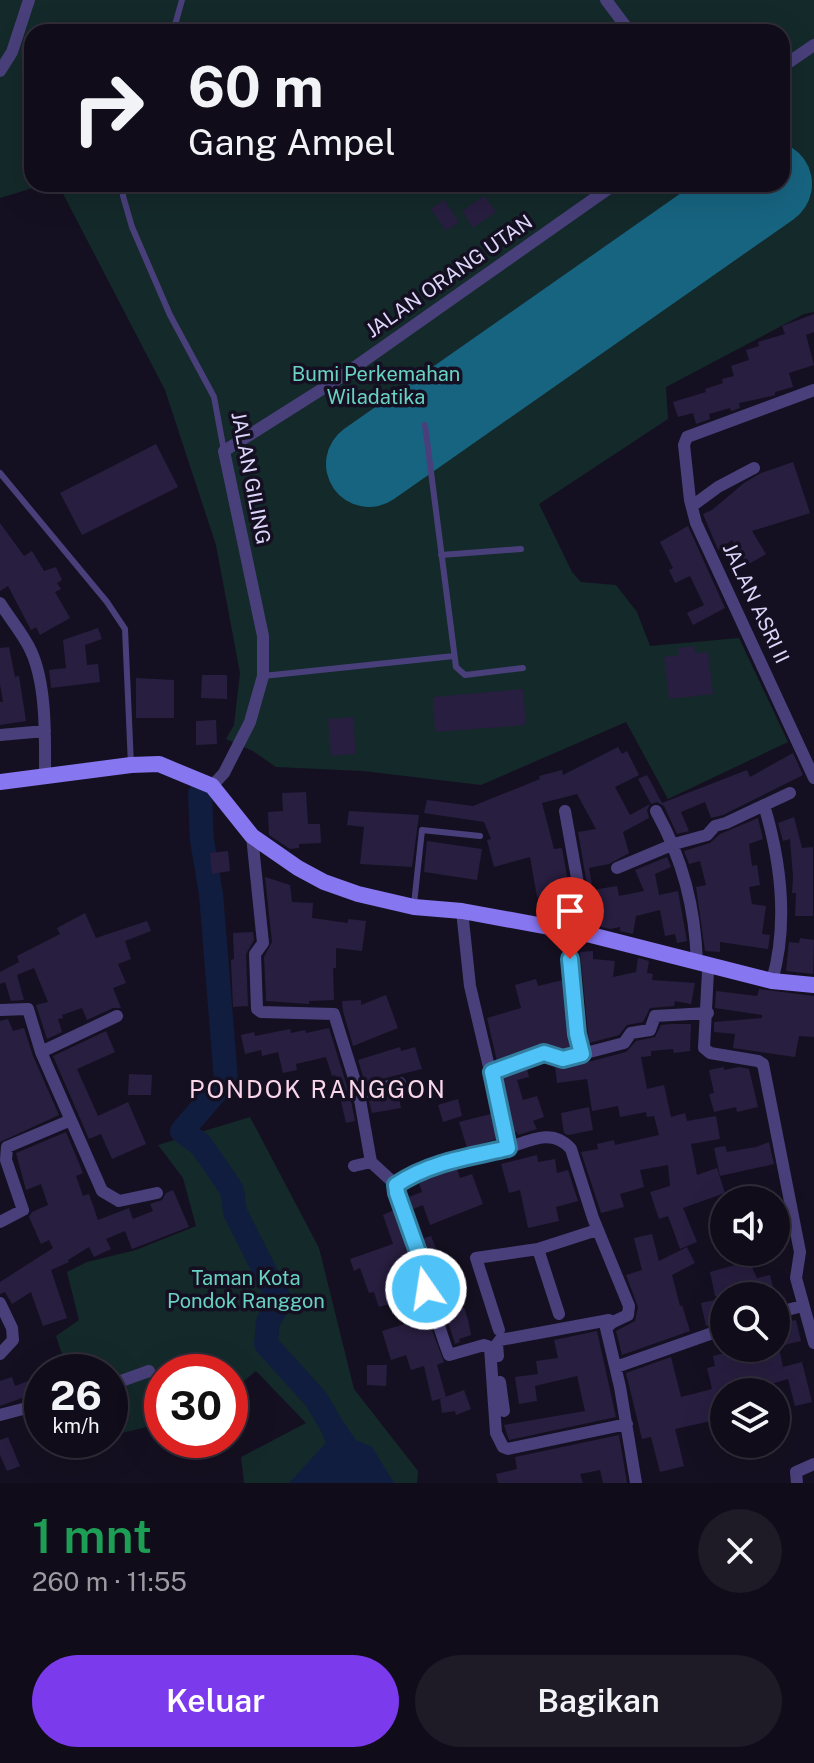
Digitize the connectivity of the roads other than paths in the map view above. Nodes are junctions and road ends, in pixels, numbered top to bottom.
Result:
1 (29, 0) edge
2 (182, 0) edge
3 (606, 0) edge
4 (175, 24) edge
5 (624, 24) edge
6 (814, 45) edge
7 (790, 62) edge
8 (0, 71) edge
9 (123, 192) edge
10 (604, 192) edge
11 (814, 390) edge
12 (425, 425) dead end
13 (224, 451) junction
14 (754, 468) dead end
15 (0, 473) edge
16 (692, 506) junction
17 (521, 549) dead end
18 (441, 555) junction
19 (0, 603) edge
20 (454, 656) junction
21 (523, 668) dead end
22 (263, 676) junction
23 (45, 731) junction
24 (0, 735) edge
25 (131, 765) junction
26 (45, 777) junction
27 (814, 778) edge
28 (0, 782) edge
29 (212, 786) junction
30 (790, 793) dead end
31 (764, 805) junction
32 (565, 811) dead end
33 (656, 811) dead end
34 (252, 836) junction
35 (480, 836) dead end
36 (674, 844) junction
37 (617, 868) dead end
38 (414, 907) junction
39 (462, 911) junction
40 (568, 932) junction
41 (587, 934) junction
42 (704, 965) junction
43 (772, 981) junction
44 (814, 985) edge
45 (0, 1010) edge
46 (708, 1013) junction
47 (117, 1016) dead end
48 (41, 1052) junction
49 (582, 1054) junction
50 (492, 1072) junction
51 (400, 1083) dead end
52 (359, 1094) junction
53 (71, 1120) junction
54 (508, 1148) junction
55 (371, 1162) junction
56 (354, 1166) dead end
57 (396, 1185) junction
58 (157, 1193) dead end
59 (0, 1222) edge
60 (597, 1230) junction
61 (538, 1249) junction
62 (806, 1250) edge
63 (0, 1303) edge
64 (802, 1306) junction
65 (790, 1309) edge
66 (559, 1314) dead end
67 (613, 1322) junction
68 (710, 1334) edge
69 (500, 1335) junction
70 (814, 1343) edge
71 (0, 1354) edge
72 (616, 1367) junction
73 (24, 1409) edge
74 (504, 1411) dead end
75 (0, 1415) edge
76 (627, 1424) junction
77 (814, 1464) edge
78 (636, 1483) edge
79 (797, 1483) edge

1 - 8 street
2 - 4 lane
3 - 5 street
6 - 7 street
9 - 13 lane, JALAN GILING
10 - 13 street, JALAN ORANG UTAN
11 - 16 street, JALAN ASRI II
12 - 18 lane
13 - 22 street, JALAN GILING
14 - 16 street
15 - 25 lane
16 - 27 street, JALAN ASRI II
17 - 18 lane
18 - 20 lane
19 - 23 street
20 - 21 lane
20 - 22 lane
22 - 29 street, JALAN GILING
23 - 24 street
23 - 26 street
25 - 26 street
25 - 29 street
26 - 28 street
29 - 34 street
30 - 31 street
31 - 36 street
31 - 43 street
32 - 41 street
33 - 36 street
34 - 38 street
34 - 52 street
35 - 38 lane
36 - 37 street
36 - 42 street
38 - 39 street
39 - 40 street
39 - 50 street
40 - 41 street
40 - 49 street
41 - 42 street
42 - 43 street
42 - 46 street
43 - 44 street
45 - 48 street
46 - 49 street
46 - 62 street
47 - 48 street
48 - 53 street
49 - 50 street
50 - 54 street
51 - 52 street
52 - 55 street
53 - 58 street
53 - 59 street
54 - 57 street
54 - 60 street
55 - 56 street
55 - 57 street
57 - 76 street
60 - 61 street
60 - 67 street
61 - 66 street
61 - 69 street
62 - 64 street
63 - 71 street
64 - 65 street
64 - 70 street
67 - 69 street
67 - 72 street
68 - 72 street
69 - 74 street
72 - 76 street
73 - 75 street
76 - 78 street
77 - 79 street

